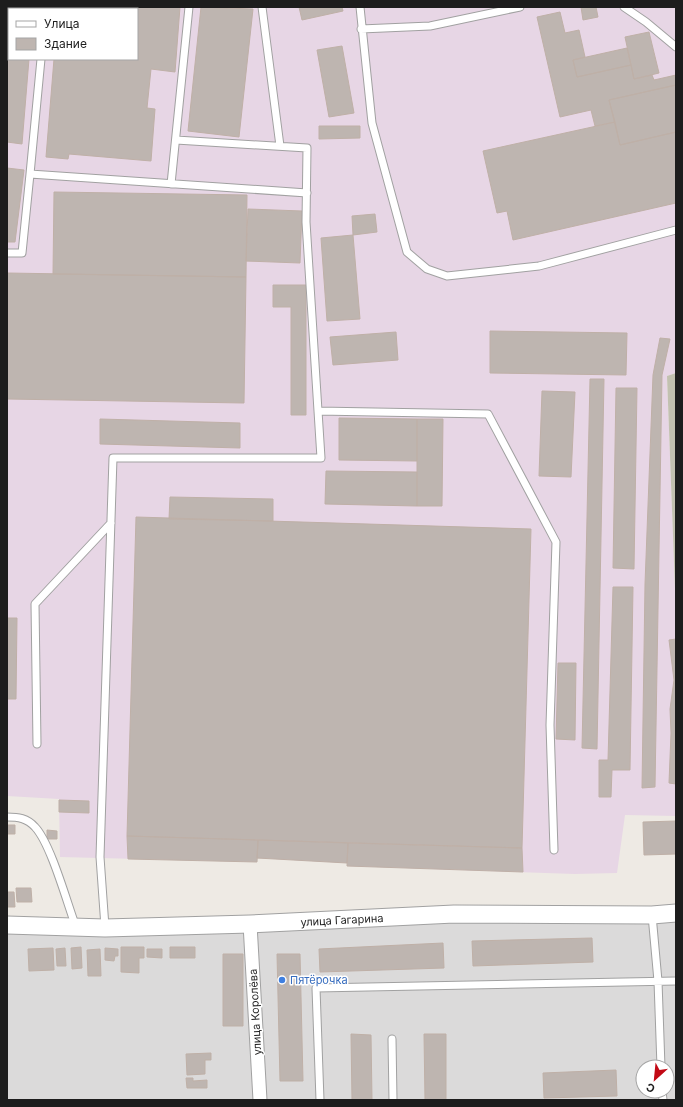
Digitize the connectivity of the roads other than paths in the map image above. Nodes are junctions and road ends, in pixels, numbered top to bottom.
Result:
1 (189, 7) edge
2 (262, 7) edge
3 (360, 7) edge
4 (520, 7) edge
5 (624, 7) edge
6 (361, 29) junction
7 (676, 47) edge
8 (41, 60) edge
9 (176, 140) junction
10 (280, 146) junction
11 (30, 174) junction
12 (170, 184) junction
13 (306, 193) junction
14 (676, 230) edge
15 (7, 253) edge
16 (318, 411) junction
17 (111, 523) junction
18 (37, 744) dead end
19 (7, 817) edge
20 (554, 850) dead end
21 (676, 913) edge
22 (652, 915) junction
23 (250, 924) junction
24 (7, 925) edge
25 (76, 927) junction
26 (105, 928) junction
27 (658, 981) junction
28 (676, 981) edge
29 (392, 1039) dead end
30 (661, 1059) edge
31 (260, 1100) edge
32 (320, 1100) edge
33 (393, 1100) edge

1 - 9 lane
2 - 10 lane
3 - 6 lane
4 - 6 lane
5 - 7 lane
6 - 14 lane
8 - 11 lane
9 - 10 lane
9 - 12 lane
10 - 13 lane
11 - 12 lane
11 - 15 lane
12 - 13 lane
13 - 16 lane
16 - 17 lane
16 - 20 lane
17 - 18 lane
17 - 26 lane
19 - 25 lane
21 - 22 street, улица Гагарина
22 - 23 street, улица Гагарина
22 - 27 lane
23 - 26 street, улица Гагарина
23 - 31 street, улица Королёва
24 - 25 street, улица Гагарина
25 - 26 street, улица Гагарина
27 - 28 lane
27 - 30 lane
27 - 32 lane
29 - 33 lane

